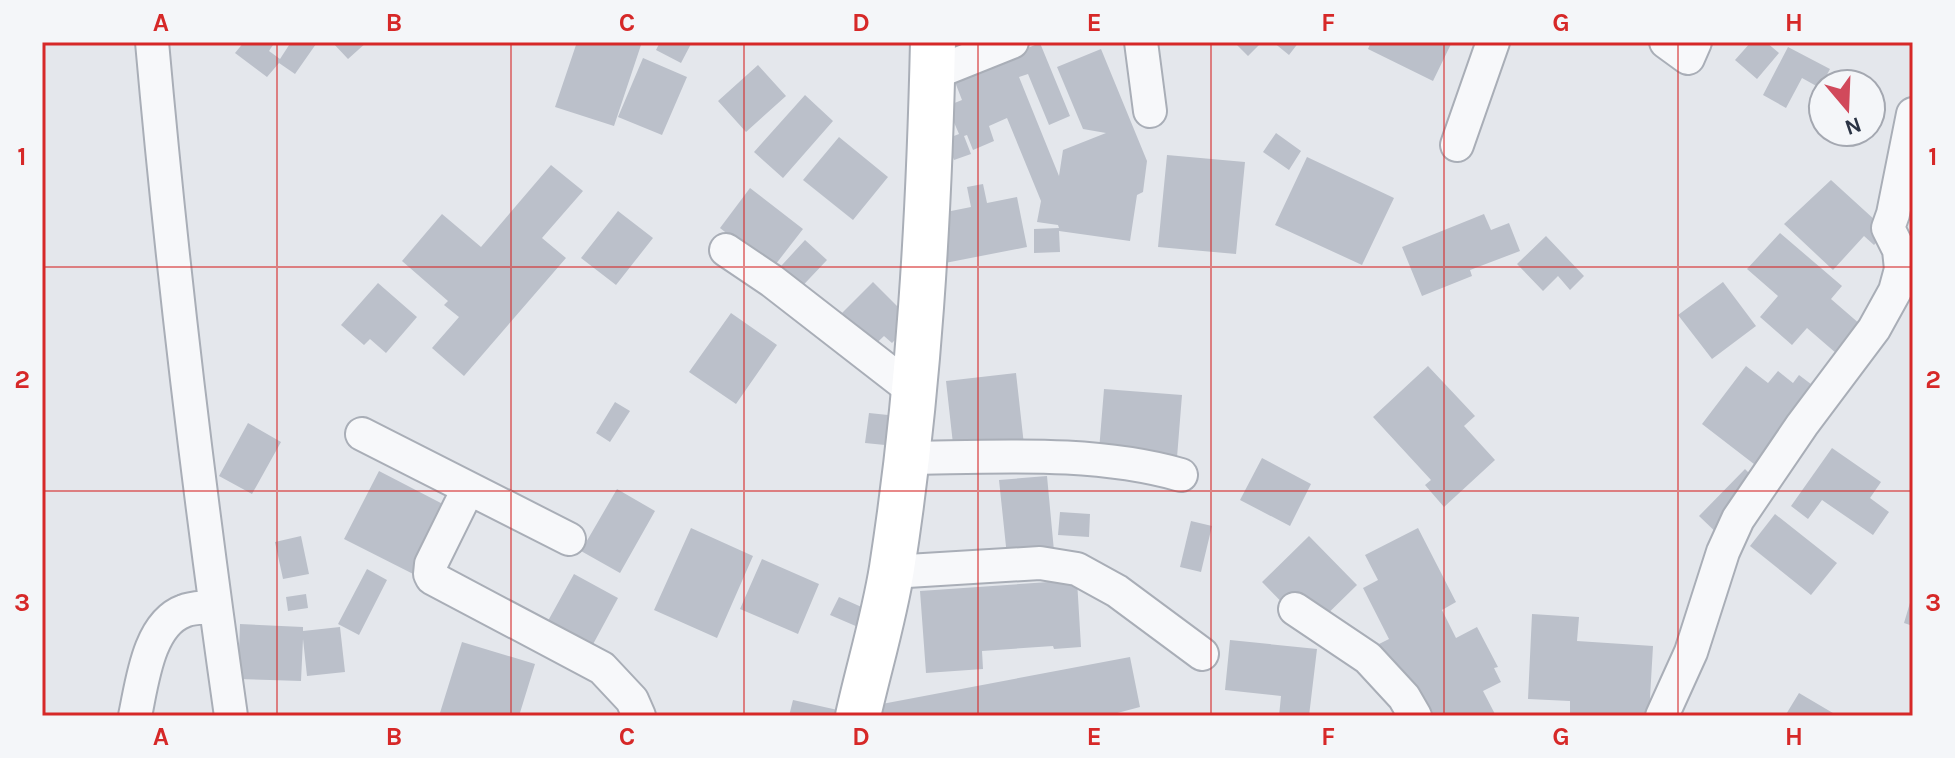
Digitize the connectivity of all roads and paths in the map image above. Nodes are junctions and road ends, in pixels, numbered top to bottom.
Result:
1 (152, 42) edge
2 (1012, 42) edge
3 (1141, 42) edge
4 (1493, 42) edge
5 (1666, 42) edge
6 (1695, 42) edge
7 (933, 58) edge
8 (1150, 111) dead end
9 (1913, 114) edge
10 (1457, 145) dead end
11 (726, 250) dead end
12 (915, 392) junction
13 (362, 434) dead end
14 (906, 458) junction
15 (1181, 475) dead end
16 (468, 489) junction
17 (569, 539) dead end
18 (891, 572) junction
19 (215, 606) junction
20 (1295, 609) dead end
21 (1202, 654) dead end
22 (135, 716) edge
23 (231, 716) edge
24 (639, 716) edge
25 (858, 716) edge
26 (1415, 716) edge
27 (1662, 716) edge

1 - 19 street
2 - 7 street
3 - 8 street
4 - 10 street
5 - 6 street
7 - 12 street
9 - 27 street
11 - 12 street
12 - 14 street
13 - 16 street
14 - 15 street
14 - 18 street
16 - 17 street
16 - 24 street
18 - 21 street
18 - 25 street
19 - 22 street
19 - 23 street
20 - 26 street

